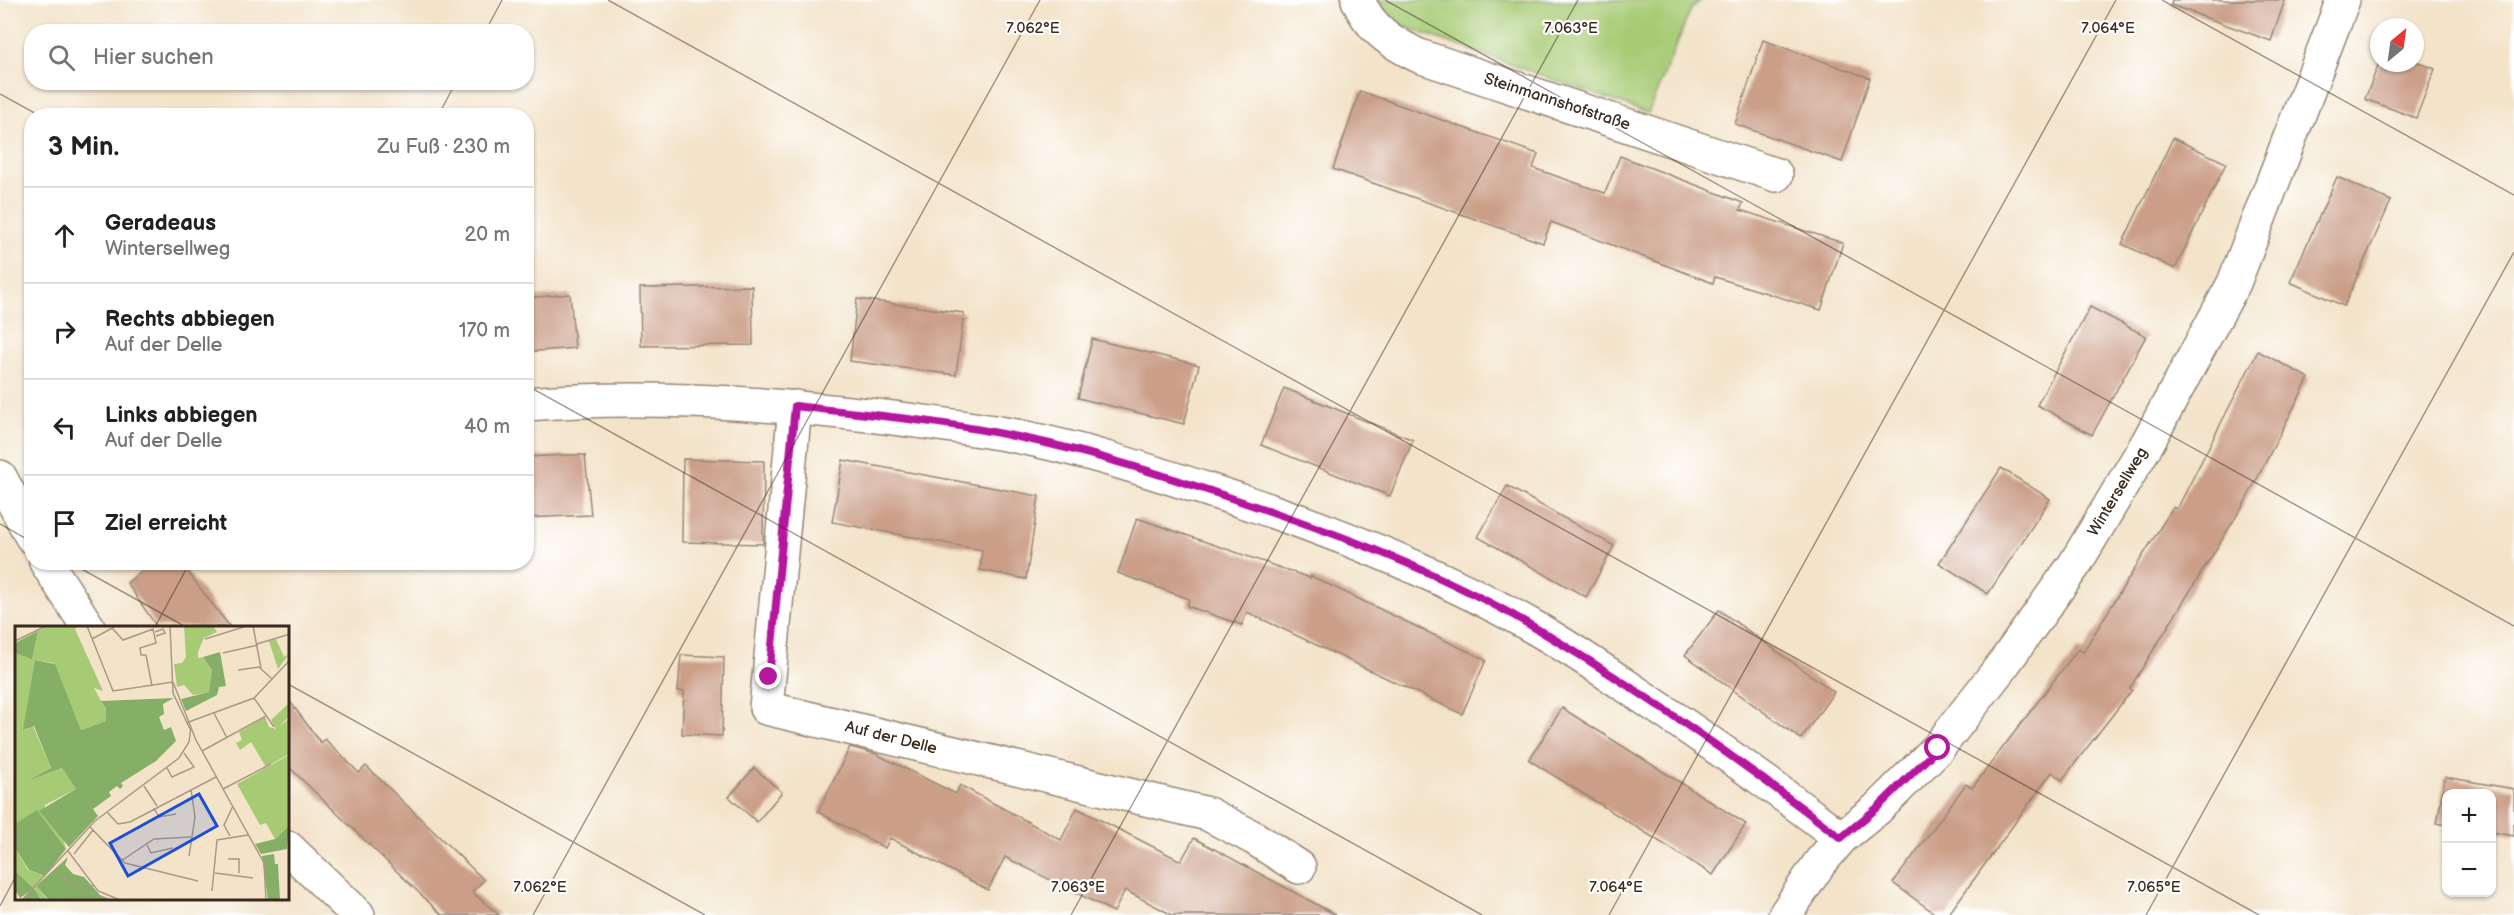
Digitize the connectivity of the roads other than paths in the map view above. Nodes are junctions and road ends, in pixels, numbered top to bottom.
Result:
1 (1358, 0) edge
2 (2343, 0) edge
3 (1776, 175) dead end
4 (534, 404) edge
5 (795, 406) junction
6 (0, 477) edge
7 (24, 516) edge
8 (51, 570) edge
9 (87, 626) edge
10 (1841, 838) junction
11 (290, 850) edge
12 (1299, 867) dead end
13 (358, 915) edge
14 (1785, 915) edge

1 - 3 street, Steinmannshofstraße
2 - 10 street, Wintersellweg
4 - 5 street
5 - 10 street
5 - 12 street, Auf der Delle
6 - 7 street
8 - 9 street
10 - 14 street, Wintersellweg
11 - 13 street

